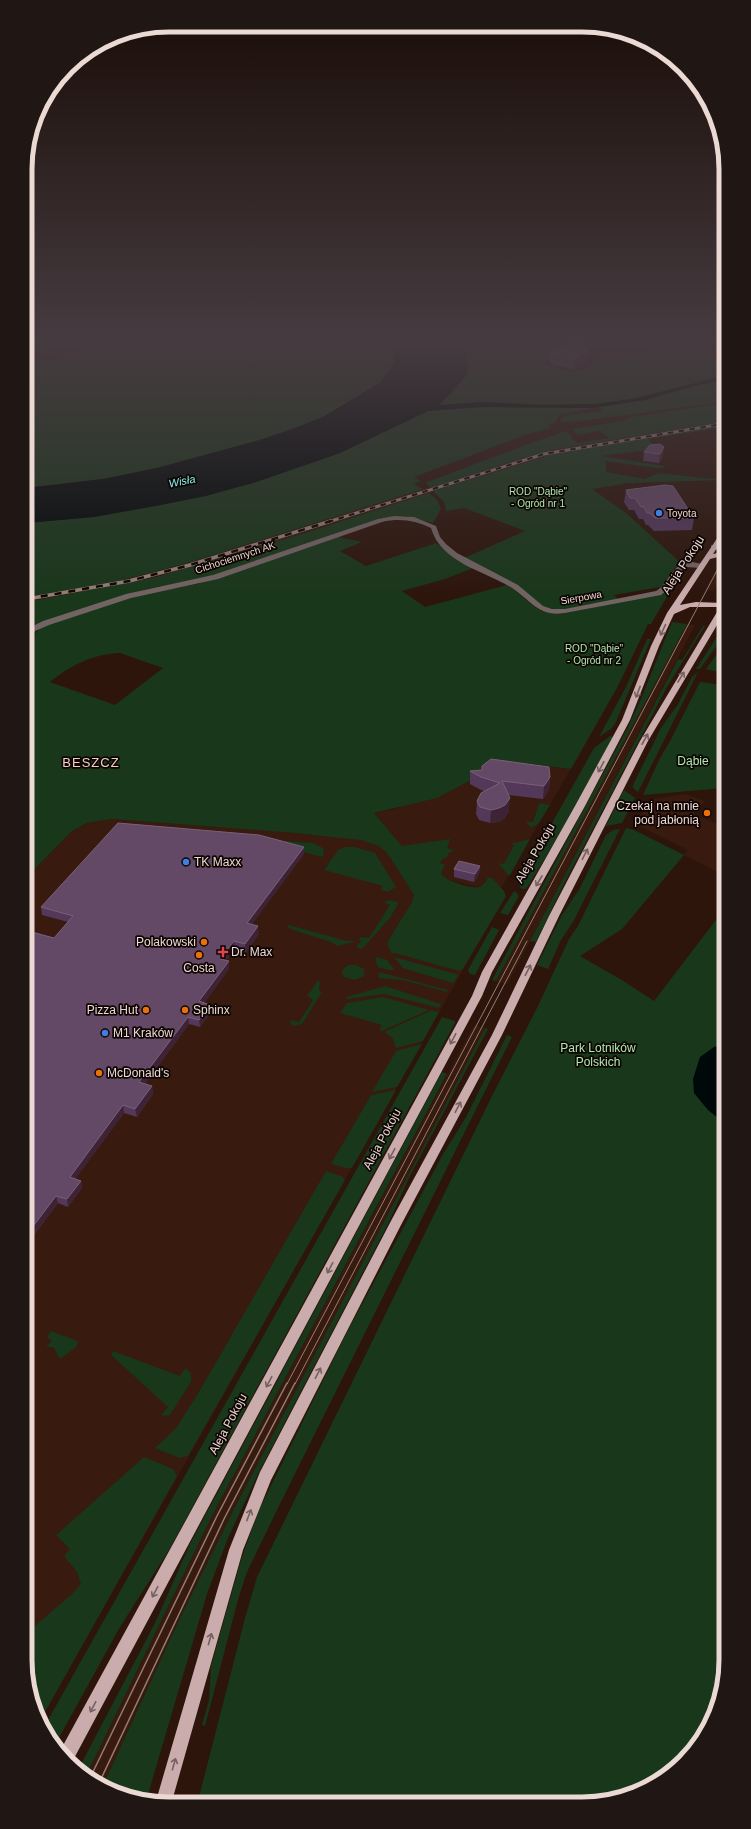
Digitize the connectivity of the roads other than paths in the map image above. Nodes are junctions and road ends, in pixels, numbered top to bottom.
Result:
1 (434, 527) joint
2 (719, 540) edge
3 (714, 547) junction
4 (719, 548) edge
5 (719, 555) edge
6 (707, 557) junction
7 (701, 566) junction
8 (686, 590) junction
9 (696, 604) junction
10 (719, 609) edge
11 (671, 613) junction
12 (719, 615) edge
13 (32, 630) edge
14 (69, 1753) edge
15 (165, 1797) edge

1 - 7 street, Sierpowa
1 - 13 street, Cichociemnych AK
2 - 3 main road, Aleja Pokoju
3 - 4 street
3 - 6 main road, Aleja Pokoju
5 - 6 main road
6 - 7 main road, Aleja Pokoju
7 - 8 main road, Aleja Pokoju
8 - 9 main road
8 - 11 main road, Aleja Pokoju
9 - 10 main road
9 - 11 main road
11 -> 14 main road, Aleja Pokoju
15 -> 12 main road

